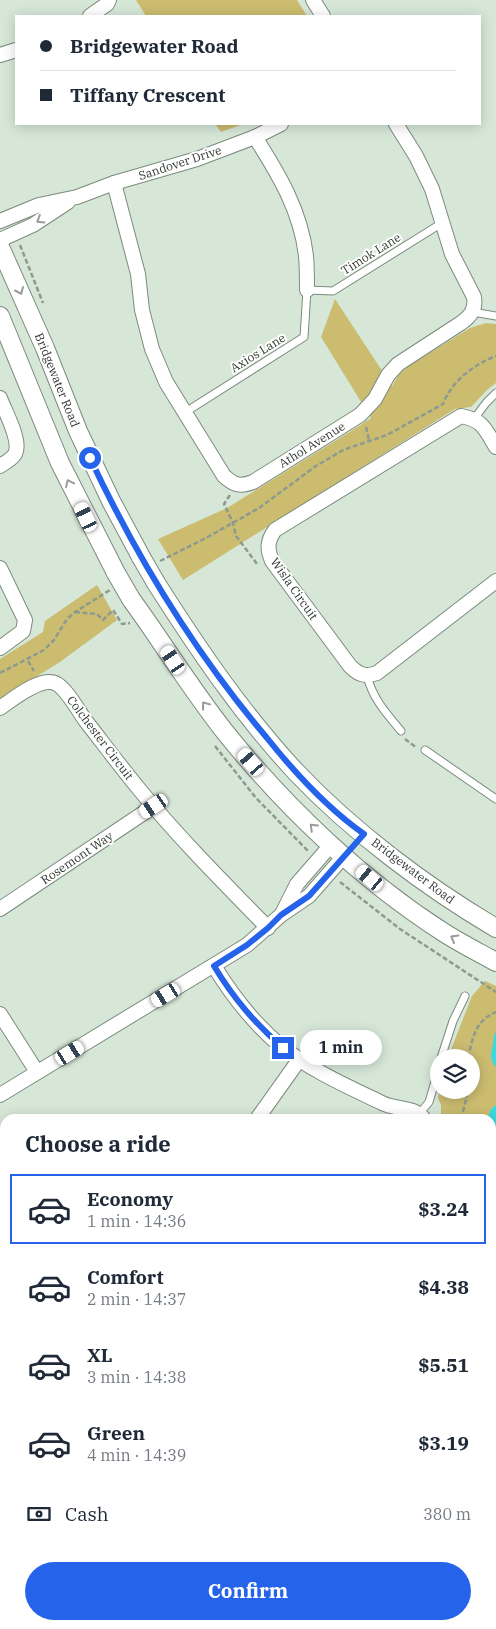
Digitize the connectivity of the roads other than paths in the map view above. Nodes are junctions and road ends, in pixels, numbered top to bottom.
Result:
1 (110, 0) edge
2 (313, 0) edge
3 (91, 15) edge
4 (322, 15) edge
5 (15, 50) edge
6 (0, 55) edge
7 (279, 125) edge
8 (397, 125) edge
9 (254, 137) junction
10 (114, 184) junction
11 (77, 197) junction
12 (0, 221) edge
13 (442, 223) junction
14 (0, 240) edge
15 (0, 246) edge
16 (307, 290) junction
17 (473, 312) junction
18 (0, 316) edge
19 (496, 316) edge
20 (496, 393) edge
21 (0, 398) edge
22 (184, 413) junction
23 (474, 418) junction
24 (496, 447) edge
25 (0, 466) edge
26 (0, 568) edge
27 (496, 581) edge
28 (0, 648) edge
29 (367, 676) junction
30 (0, 708) edge
31 (401, 731) road end
32 (425, 750) road end
33 (496, 799) edge
34 (154, 806) junction
35 (356, 829) junction
36 (337, 850) junction
37 (0, 909) edge
38 (268, 928) junction
39 (496, 928) edge
40 (496, 962) edge
41 (214, 966) junction
42 (465, 996) dead end
43 (0, 1014) edge
44 (444, 1049) edge
45 (300, 1060) junction
46 (37, 1072) junction
47 (0, 1096) edge
48 (430, 1099) edge
49 (261, 1114) edge
50 (415, 1114) edge
51 (423, 1114) edge

1 - 3 street
2 - 4 street
5 - 6 street
7 - 9 street, Sandover Drive
8 - 13 street
9 - 10 street, Sandover Drive
9 - 16 street
10 - 11 street, Sandover Drive
10 - 22 street
11 - 12 street, Sandover Drive
11 -> 14 street, Sandover Drive
13 - 16 lane, Timok Lane
13 - 17 street
15 -> 35 street, Bridgewater Road, bridge
16 - 22 lane, Axios Lane
17 - 19 lane
17 - 22 street, Athol Avenue
36 -> 18 street, bridge
20 - 23 lane
21 - 25 street
23 - 24 street
23 - 29 street, Wisla Circuit
26 - 28 street
27 - 29 street
29 - 31 lane
30 - 34 street, Colchester Circuit
32 - 33 lane
34 - 37 street, Rosemont Way
34 - 38 street, Colchester Circuit
35 - 36 street
35 - 39 street, Bridgewater Road
36 - 38 street
40 -> 36 street
38 - 41 street
41 - 45 street
41 - 46 street
42 - 44 lane
43 - 46 street
45 - 49 street
45 - 50 street
46 - 47 street
48 - 51 lane

